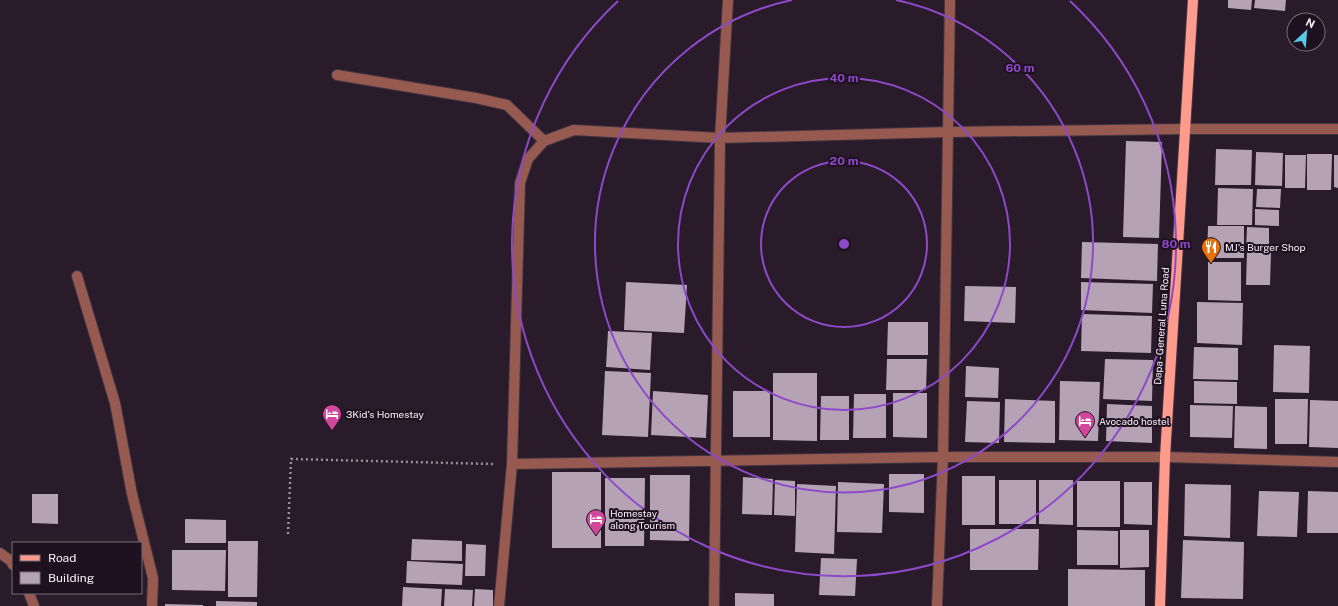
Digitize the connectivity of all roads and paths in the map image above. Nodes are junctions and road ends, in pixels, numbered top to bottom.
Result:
1 (728, 0) edge
2 (950, 0) edge
3 (1193, 0) edge
4 (337, 75) dead end
5 (1186, 128) junction
6 (1338, 129) edge
7 (948, 132) junction
8 (720, 138) junction
9 (544, 141) junction
10 (77, 276) dead end
11 (1165, 456) junction
12 (943, 457) junction
13 (716, 460) junction
14 (1338, 462) edge
15 (512, 464) junction
16 (288, 534) dead end
17 (0, 553) edge
18 (12, 563) edge
19 (29, 594) edge
20 (34, 606) edge
21 (152, 606) edge
22 (499, 606) edge
23 (714, 606) edge
24 (937, 606) edge
25 (1160, 606) edge

1 - 8 street
2 - 7 street
3 - 5 main road, Dapa - General Luna Road
4 - 9 street
5 - 6 street
5 - 7 street
5 - 11 main road, Dapa - General Luna Road
7 - 8 street
7 - 12 street
8 - 9 street
8 - 13 street
9 - 15 street
10 - 21 street
11 - 12 street
11 - 14 street
11 - 25 main road, Dapa - General Luna Road
12 - 13 street
12 - 24 street
13 - 15 street
13 - 23 street
15 - 16 path
15 - 22 street
17 - 18 street
19 - 20 street

